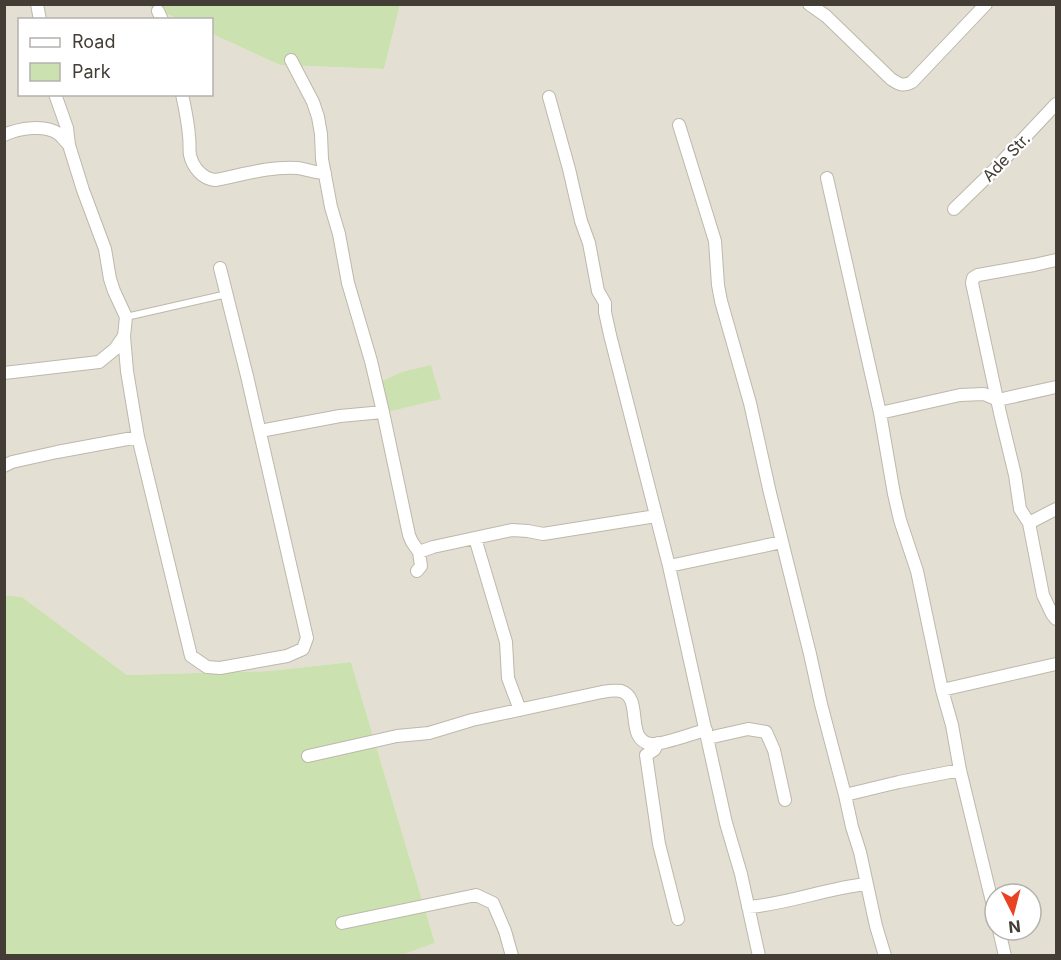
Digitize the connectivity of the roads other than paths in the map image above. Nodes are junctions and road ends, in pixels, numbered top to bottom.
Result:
1 (809, 4) edge
2 (986, 4) edge
3 (291, 60) dead end
4 (56, 96) edge
5 (182, 96) edge
6 (549, 97) dead end
7 (1056, 104) edge
8 (679, 125) dead end
9 (4, 135) edge
10 (69, 145) junction
11 (325, 173) junction
12 (827, 178) dead end
13 (954, 209) dead end
14 (1056, 260) edge
15 (220, 268) dead end
16 (227, 294) junction
17 (126, 317) junction
18 (124, 336) junction
19 (4, 373) edge
20 (1056, 387) edge
21 (998, 400) junction
22 (383, 412) junction
23 (880, 413) junction
24 (260, 431) junction
25 (138, 437) junction
26 (4, 466) edge
27 (1056, 509) edge
28 (656, 516) junction
29 (1029, 523) junction
30 (475, 538) junction
31 (782, 542) junction
32 (419, 552) junction
33 (669, 566) junction
34 (417, 571) dead end
35 (1056, 619) edge
36 (1056, 664) edge
37 (942, 690) junction
38 (520, 710) junction
39 (707, 734) junction
40 (658, 743) junction
41 (308, 756) dead end
42 (960, 770) junction
43 (845, 795) junction
44 (784, 800) dead end
45 (987, 882) edge
46 (867, 884) junction
47 (748, 907) junction
48 (678, 919) dead end
49 (342, 923) dead end
50 (512, 956) edge
51 (759, 956) edge
52 (885, 956) edge

1 - 2 street
3 - 11 street
4 - 10 street
5 - 11 street
6 - 28 street
7 - 13 street, Ade Str.
8 - 31 street
9 - 10 street
10 - 17 street
11 - 22 street
12 - 23 street
14 - 21 street
15 - 16 street
16 - 17 lane
16 - 24 street
17 - 18 street
18 - 19 street
18 - 25 street
20 - 21 street
21 - 23 street
21 - 29 street
22 - 24 street
22 - 32 street
23 - 37 street
24 - 25 street
25 - 26 street
27 - 29 street
28 - 30 street
28 - 33 street
29 - 35 street
30 - 32 street
30 - 38 street
31 - 33 street
31 - 43 street
32 - 34 street
33 - 39 street
36 - 37 street
37 - 42 street
38 - 40 street
38 - 41 street
39 - 40 street
39 - 44 street
39 - 47 street
40 - 48 street
42 - 43 street
42 - 45 street
43 - 46 street
46 - 47 street
46 - 52 street
47 - 51 street
49 - 50 street

